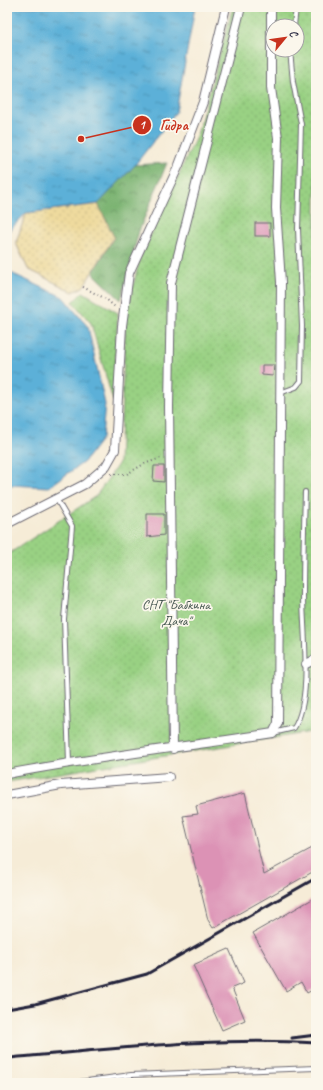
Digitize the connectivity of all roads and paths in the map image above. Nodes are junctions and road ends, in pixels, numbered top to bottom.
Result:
1 (226, 7) edge
2 (241, 7) edge
3 (271, 7) edge
4 (296, 7) edge
5 (295, 18) edge
6 (291, 58) edge
7 (83, 287) dead end
8 (123, 315) junction
9 (280, 393) junction
10 (169, 455) junction
11 (98, 473) junction
12 (305, 492) dead end
13 (56, 500) junction
14 (7, 524) edge
15 (316, 659) edge
16 (306, 664) junction
17 (273, 733) junction
18 (173, 749) junction
19 (69, 762) junction
20 (7, 774) edge
21 (169, 777) dead end
22 (7, 795) edge
23 (7, 1054) edge
24 (10, 1057) dead end
25 (316, 1068) edge
26 (72, 1083) edge

1 - 8 street
2 - 10 street
3 - 9 street
4 - 5 lane
6 - 9 lane
7 - 8 path
8 - 11 street
9 - 17 street
10 - 11 path
10 - 18 street
11 - 13 street
12 - 16 lane
13 - 14 street
13 - 19 lane
15 - 16 street
16 - 17 lane
17 - 18 street
18 - 19 street
19 - 20 street
21 - 22 street
23 - 24 path
25 - 26 lane

